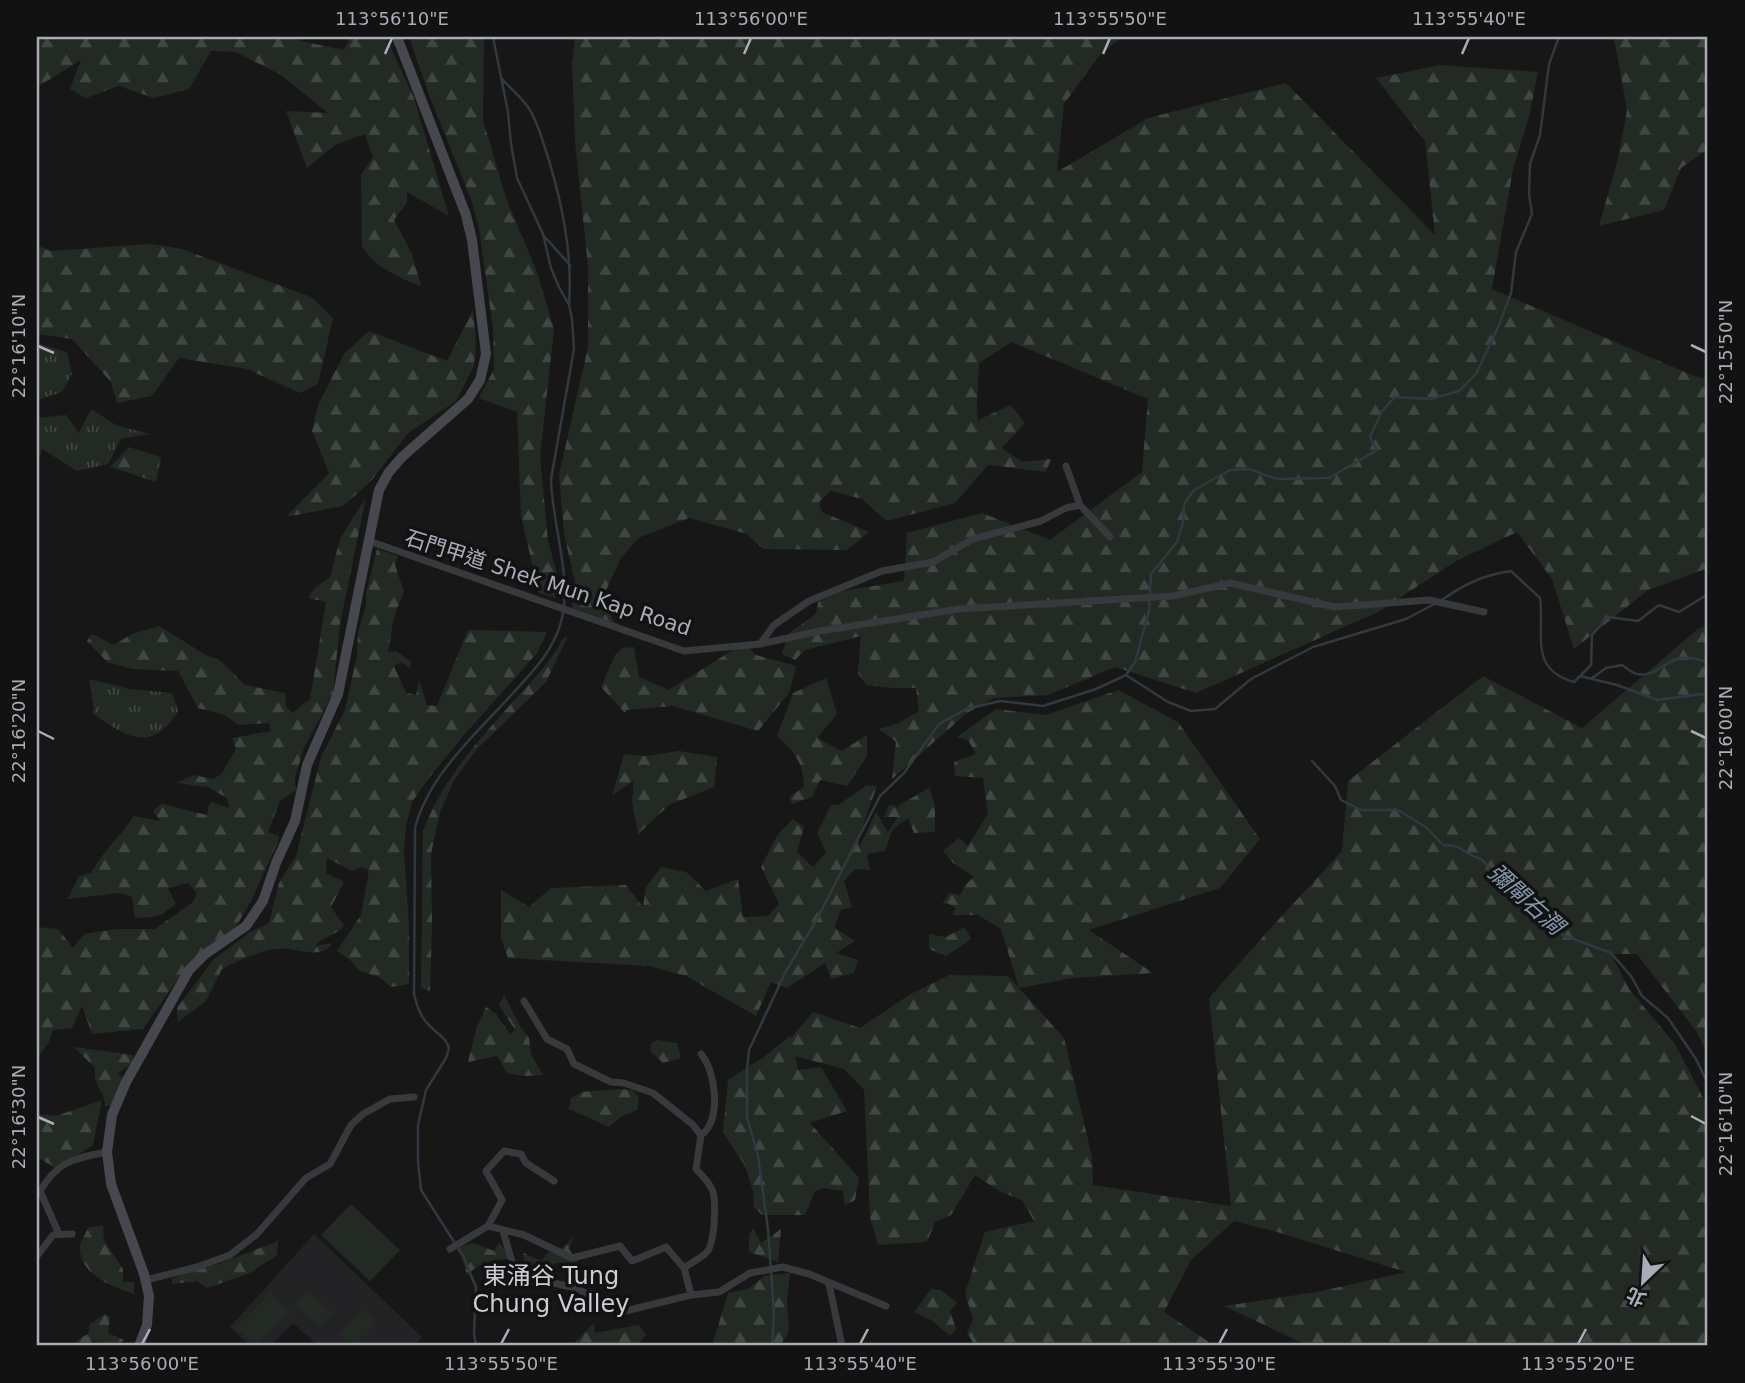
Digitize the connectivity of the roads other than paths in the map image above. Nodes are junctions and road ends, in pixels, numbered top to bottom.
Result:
1 (397, 37) edge
2 (1066, 466) dead end
3 (1080, 505) junction
4 (1110, 537) dead end
5 (369, 541) junction
6 (1484, 612) dead end
7 (760, 644) junction
8 (524, 1001) dead end
9 (701, 1054) dead end
10 (415, 1097) dead end
11 (701, 1135) junction
12 (107, 1152) junction
13 (554, 1181) dead end
14 (38, 1192) edge
15 (488, 1226) junction
16 (503, 1231) junction
17 (59, 1234) junction
18 (72, 1234) dead end
19 (455, 1246) dead end
20 (37, 1256) edge
21 (684, 1268) junction
22 (146, 1280) junction
23 (829, 1284) junction
24 (691, 1294) junction
25 (886, 1306) dead end
26 (139, 1346) edge
27 (842, 1346) edge

1 - 5 main road
2 - 3 street
3 - 4 street
3 - 7 street
5 - 7 street, 石門甲道 Shek Mun Kap Road
5 - 12 main road
6 - 7 street, 石門甲道 Shek Mun Kap Road
8 - 11 street
9 - 11 street
10 - 22 street
11 - 21 street
12 - 14 street
12 - 22 main road
13 - 15 street
14 - 17 street
15 - 16 street
15 - 19 street
16 - 21 street
16 - 24 street
17 - 18 street
17 - 20 street
21 - 24 street
22 - 26 main road
23 - 24 street
23 - 25 street
23 - 27 street

